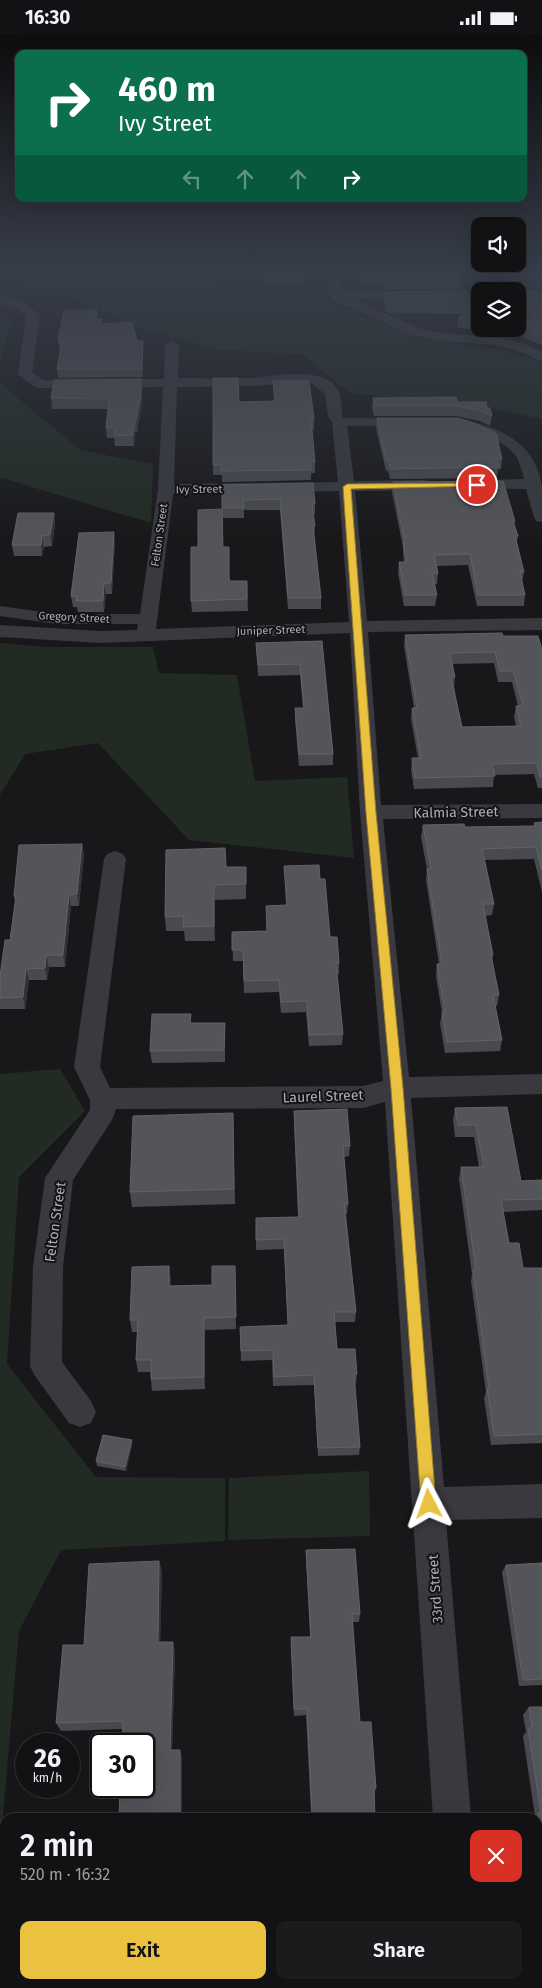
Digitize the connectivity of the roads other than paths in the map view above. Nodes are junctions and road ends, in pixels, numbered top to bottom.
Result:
1 (27, 360) edge
2 (172, 360) edge
3 (171, 383) junction
4 (340, 422) junction
5 (426, 422) edge
6 (446, 422) edge
7 (533, 484) junction
8 (347, 487) junction
9 (166, 489) junction
10 (542, 517) edge
11 (0, 611) edge
12 (542, 623) edge
13 (147, 627) junction
14 (358, 627) junction
15 (0, 631) edge
16 (542, 811) edge
17 (371, 813) junction
18 (115, 859) dead end
19 (542, 1084) edge
20 (397, 1088) junction
21 (103, 1099) junction
22 (80, 1412) dead end
23 (542, 1501) edge
24 (429, 1504) junction
25 (452, 1813) edge

1 - 3 street
2 - 3 street, Felton Street
3 - 4 street, 33rd Street
3 - 9 street, Felton Street
4 - 5 street
4 - 8 street, 33rd Street
6 - 7 street
7 - 8 street, Ivy Street
7 - 10 street
8 - 9 street, Ivy Street
8 - 14 street, 33rd Street
9 - 13 street, Felton Street
11 - 13 street, Gregory Street
12 - 14 street, Juniper Street
13 - 14 street, Juniper Street
13 - 15 street, Juniper Street
14 - 17 street, 33rd Street
16 - 17 street, Kalmia Street
17 - 20 street, 33rd Street
18 - 21 street
19 - 20 street, Laurel Street
20 - 21 street, Laurel Street
20 - 24 street, 33rd Street
21 - 22 street, Felton Street
23 - 24 street
24 - 25 street, 33rd Street

